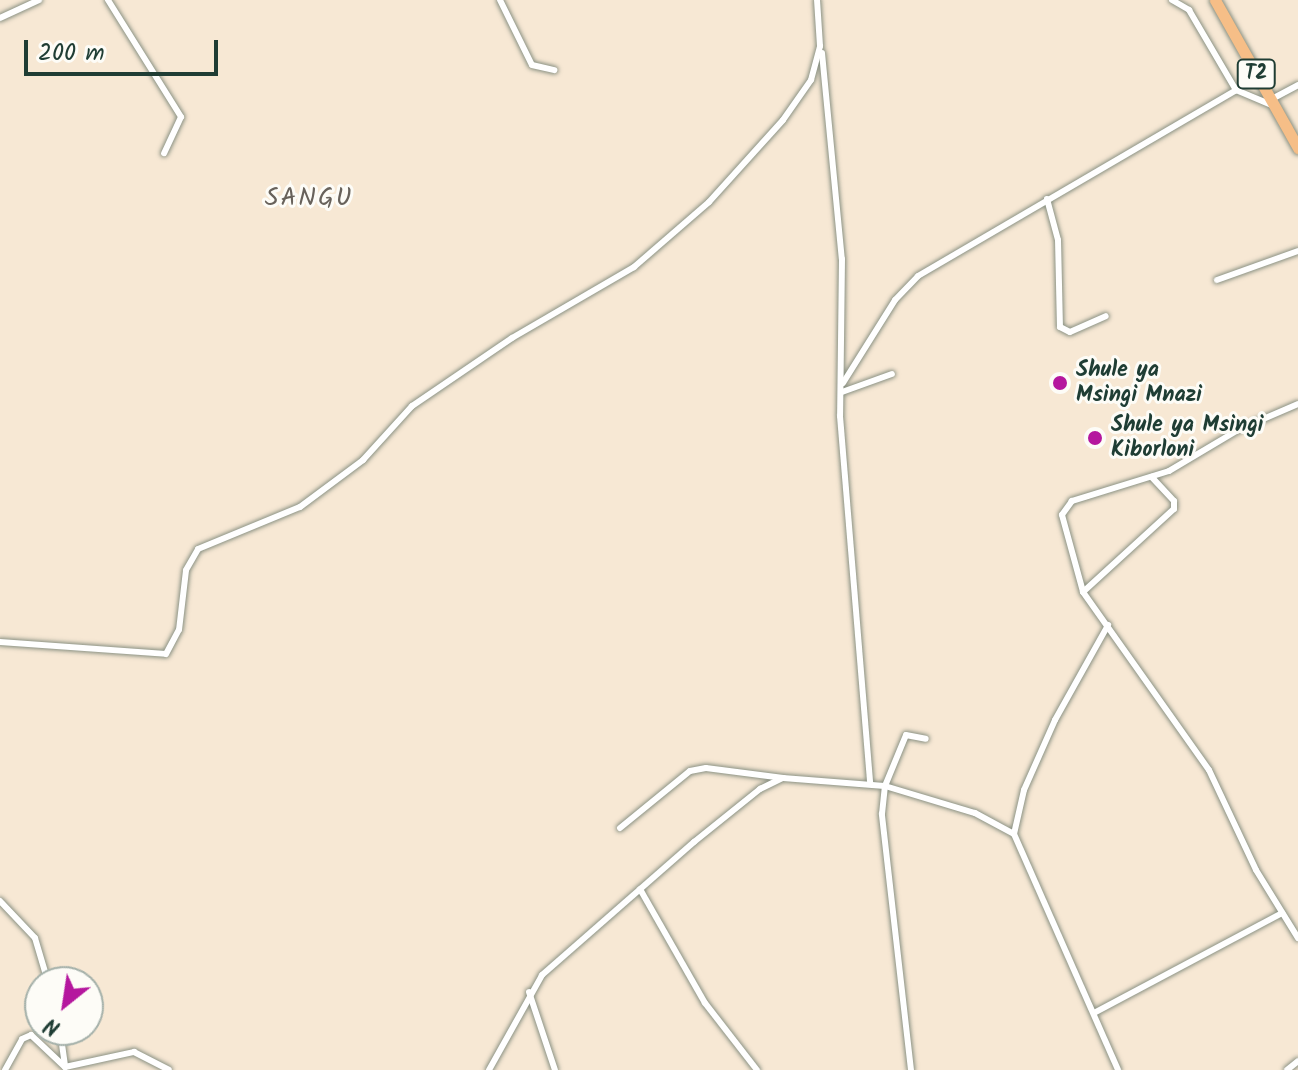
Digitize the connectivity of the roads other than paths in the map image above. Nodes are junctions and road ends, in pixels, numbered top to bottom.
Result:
1 (39, 0) edge
2 (108, 0) edge
3 (500, 0) edge
4 (817, 0) edge
5 (1172, 0) edge
6 (1215, 0) edge
7 (0, 18) edge
8 (820, 46) junction
9 (554, 70) dead end
10 (1298, 85) edge
11 (1236, 90) junction
12 (1272, 103) junction
13 (1298, 148) edge
14 (164, 153) dead end
15 (1047, 199) junction
16 (1298, 251) edge
17 (1217, 280) dead end
18 (1106, 316) dead end
19 (892, 374) dead end
20 (843, 383) junction
21 (842, 392) junction
22 (1298, 404) edge
23 (1152, 477) junction
24 (1083, 592) junction
25 (1108, 625) junction
26 (0, 642) edge
27 (926, 739) dead end
28 (783, 778) junction
29 (870, 784) junction
30 (885, 786) junction
31 (620, 828) dead end
32 (1014, 834) junction
33 (640, 889) junction
34 (0, 901) edge
35 (1282, 913) junction
36 (1298, 938) edge
37 (43, 966) edge
38 (529, 992) junction
39 (1094, 1013) junction
40 (62, 1046) edge
41 (1298, 1061) edge
42 (65, 1067) junction
43 (5, 1070) edge
44 (169, 1070) edge
45 (489, 1070) edge
46 (555, 1070) edge
47 (757, 1070) edge
48 (911, 1070) edge
49 (1118, 1070) edge
50 (1287, 1070) edge

1 - 7 street
2 - 14 street
3 - 9 street
4 - 8 street
5 - 11 street
6 - 12 highway, T2
8 - 20 street
8 - 26 street
10 - 12 street
11 - 12 street
11 - 15 street
12 - 13 highway, T2
15 - 18 street
15 - 20 street
16 - 17 street
19 - 21 street
20 - 21 street
21 - 29 street
22 - 23 street
23 - 24 street
23 - 24 street
24 - 25 street
25 - 32 street
25 - 35 street
27 - 30 street
28 - 29 street
28 - 31 street
28 - 33 street
29 - 30 street
30 - 32 street
30 - 48 street
32 - 39 street
33 - 38 street
33 - 47 street
34 - 37 street
35 - 36 street
35 - 39 street
38 - 45 street
38 - 46 street
39 - 49 street
40 - 42 street
41 - 50 street
42 - 43 street
42 - 44 street

